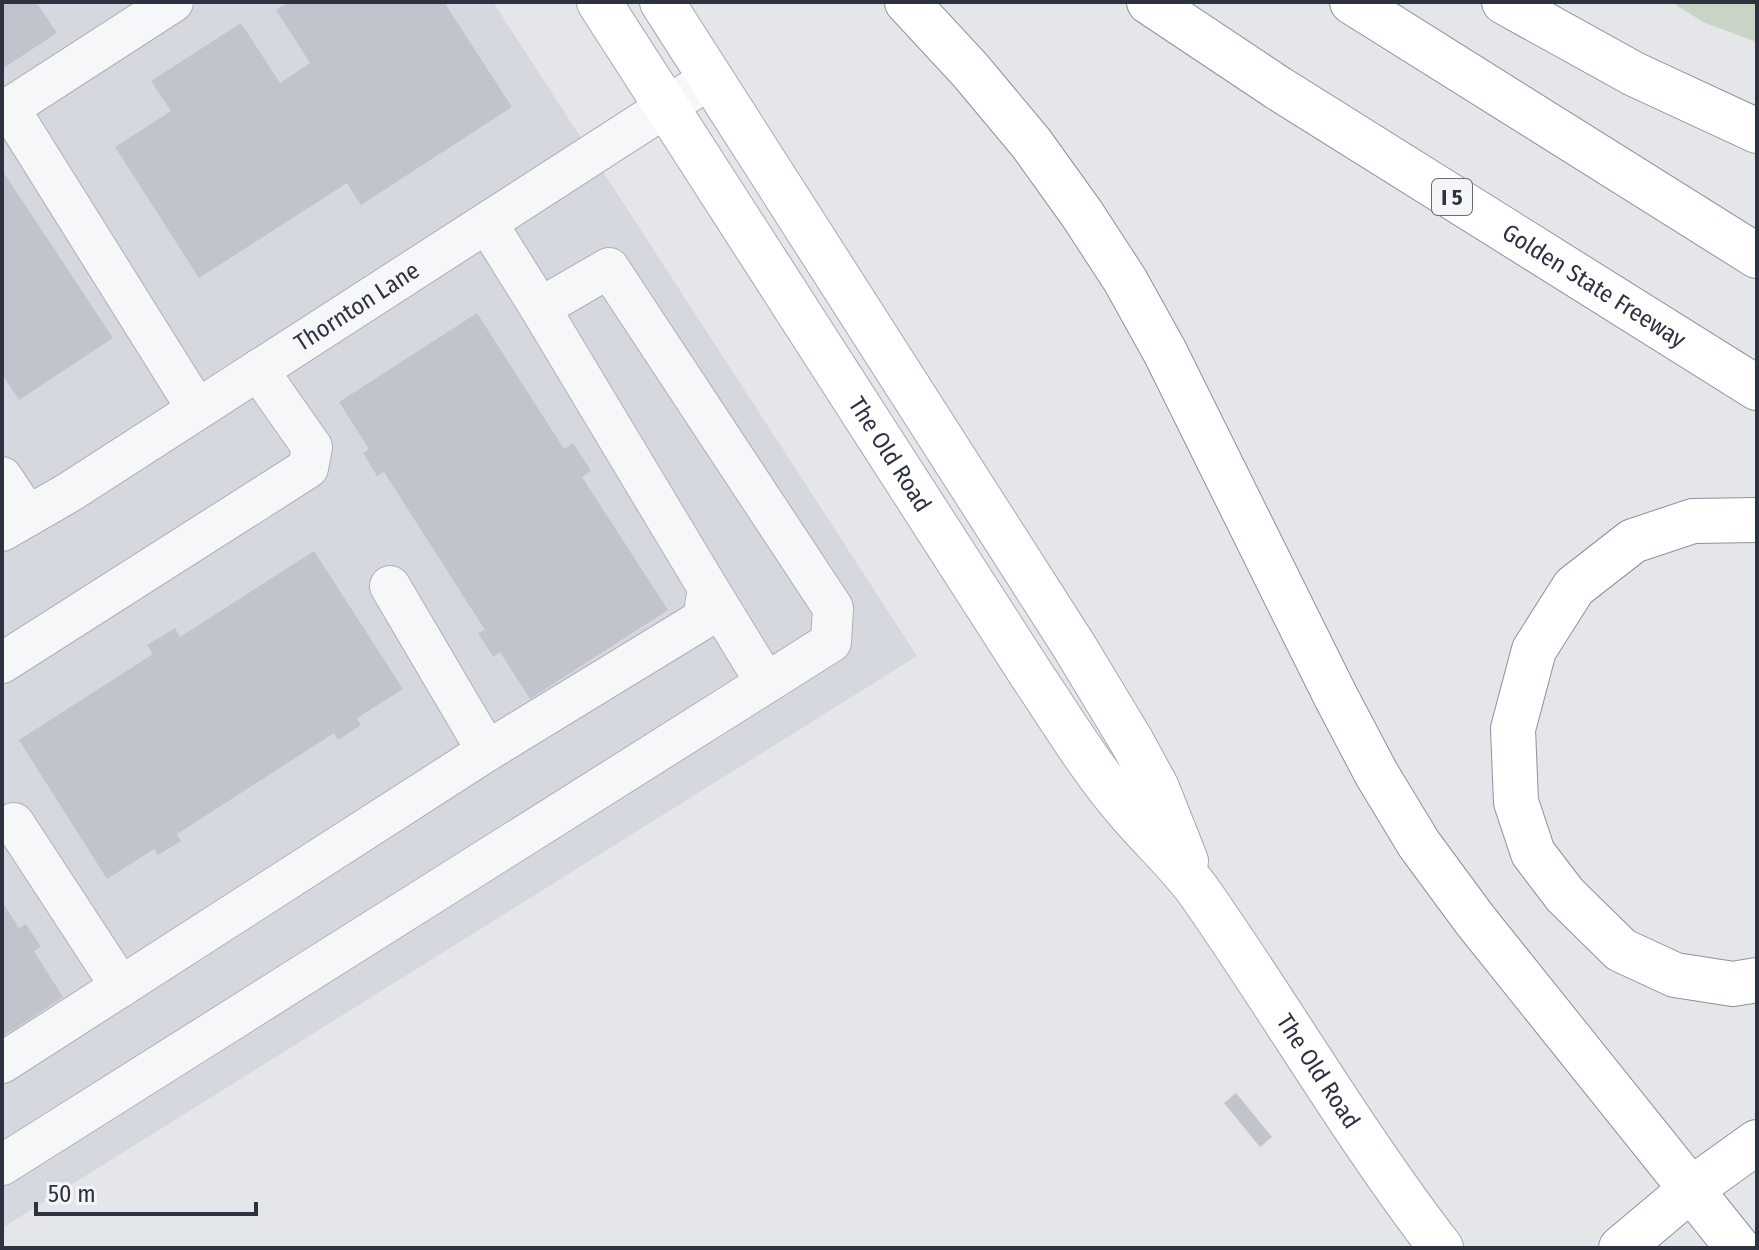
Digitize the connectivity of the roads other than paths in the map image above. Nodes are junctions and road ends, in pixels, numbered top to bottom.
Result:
1 (173, 2) edge
2 (599, 2) edge
3 (662, 2) edge
4 (907, 2) edge
5 (1149, 2) edge
6 (1352, 2) edge
7 (1504, 2) edge
8 (711, 78) junction
9 (666, 107) junction
10 (1757, 131) edge
11 (487, 223) junction
12 (1757, 256) edge
13 (540, 308) junction
14 (258, 370) junction
15 (1757, 388) edge
16 (197, 409) junction
17 (2, 477) edge
18 (1757, 520) edge
19 (15, 523) edge
20 (390, 586) dead end
21 (708, 588) junction
22 (2, 663) edge
23 (766, 683) junction
24 (487, 751) junction
25 (14, 823) dead end
26 (1200, 892) junction
27 (1757, 980) edge
28 (121, 987) junction
29 (2, 1063) edge
30 (1757, 1142) edge
31 (2, 1165) edge
32 (1690, 1190) junction
33 (1441, 1248) edge
34 (1621, 1248) edge
35 (1738, 1248) edge

1 - 16 street
2 - 9 main road, The Old Road
3 - 8 main road, The Old Road
4 - 32 main road
5 - 15 main road, Golden State Freeway / I 5
6 - 12 main road
7 - 10 main road
8 - 9 street, Thornton Lane
8 - 26 main road, The Old Road
9 - 11 street, Thornton Lane
9 - 26 main road, The Old Road
11 - 13 street
11 - 14 street, Thornton Lane
13 - 21 street
13 - 23 street
14 - 16 street, Thornton Lane
14 - 22 street
16 - 19 street, Thornton Lane
17 - 19 street
18 - 27 main road
20 - 24 street
21 - 23 street
21 - 24 street
23 - 31 street
24 - 28 street
25 - 28 street
26 - 33 main road, The Old Road
28 - 29 street
30 - 32 main road
32 - 34 main road
32 - 35 main road

